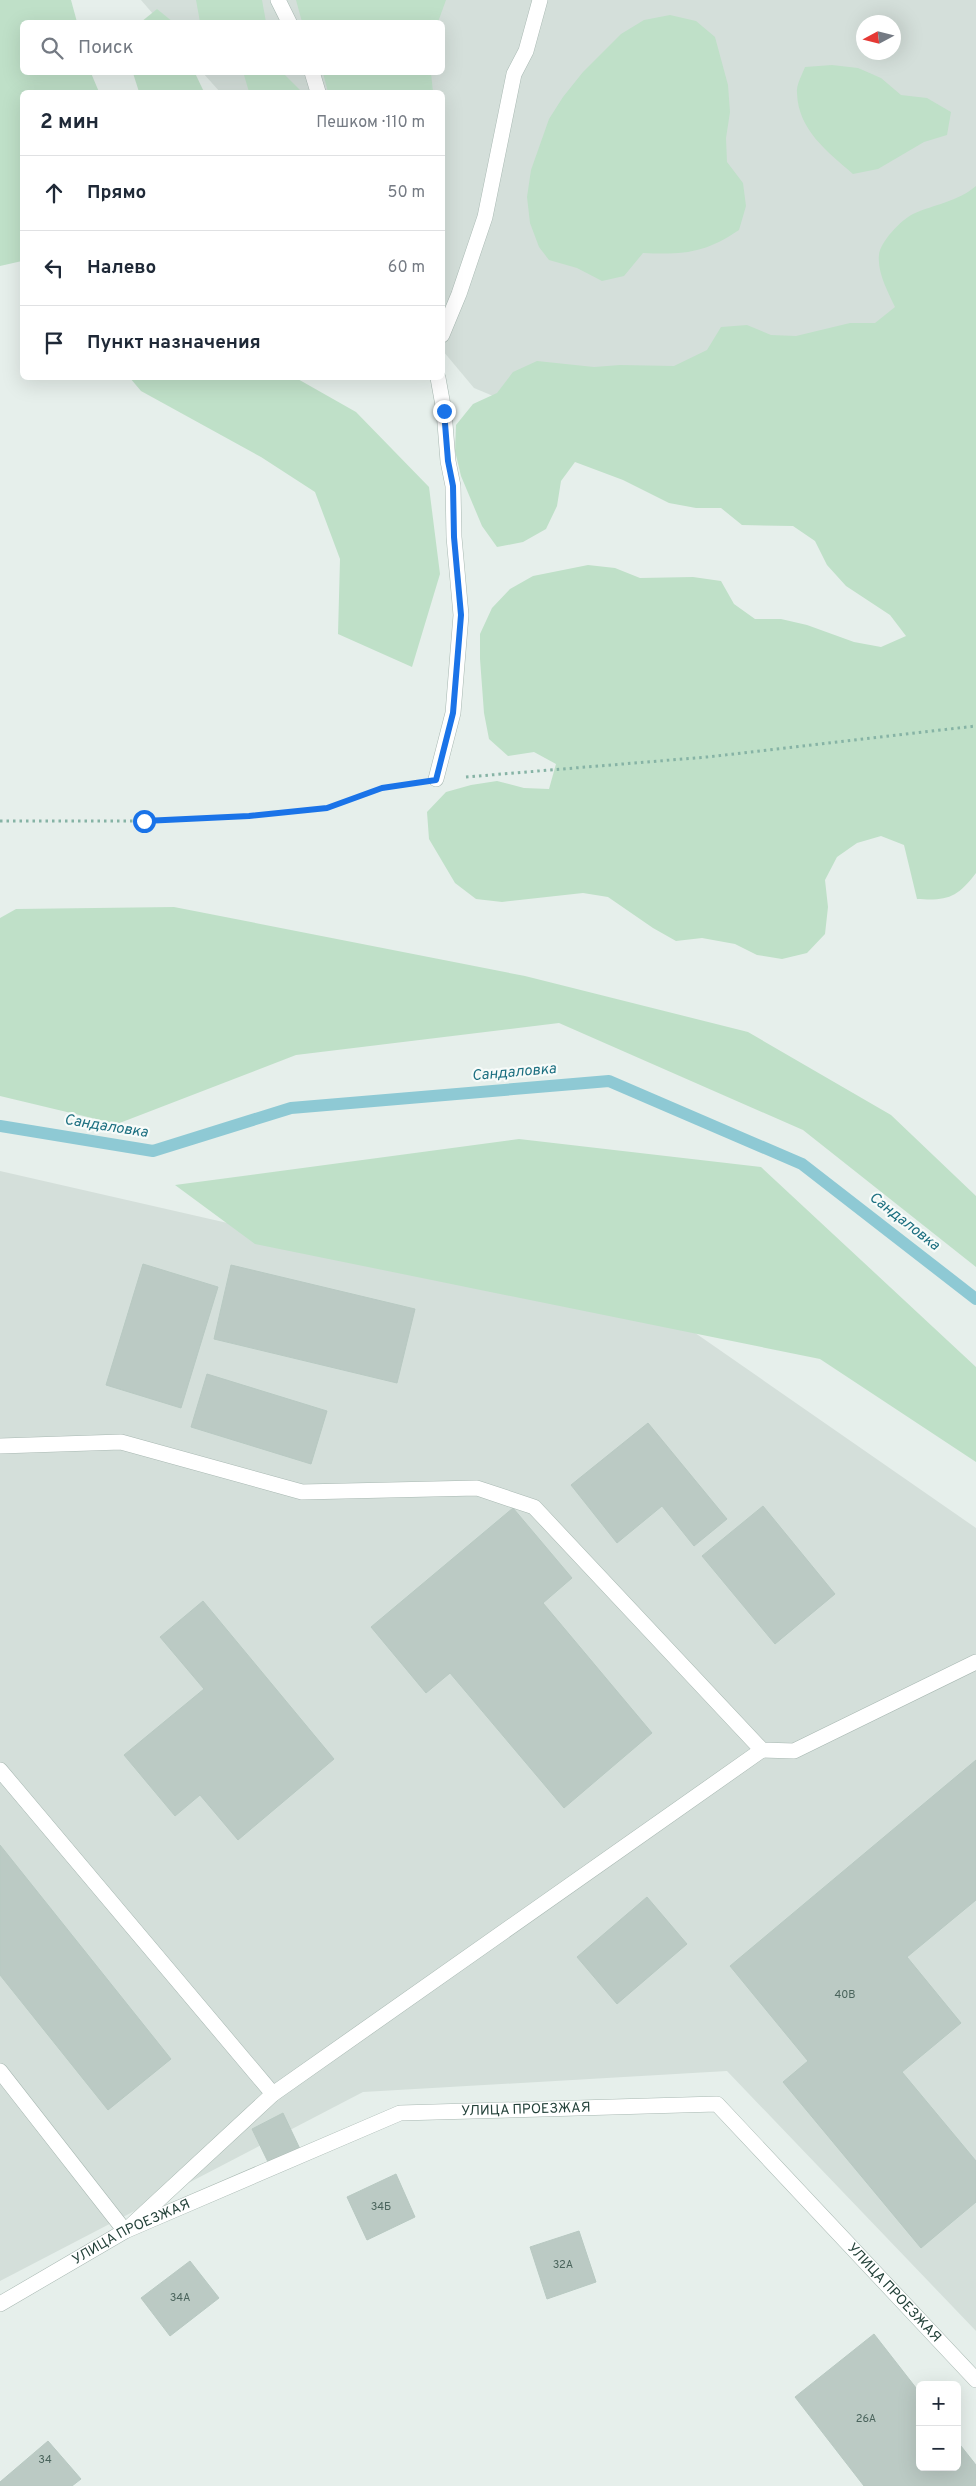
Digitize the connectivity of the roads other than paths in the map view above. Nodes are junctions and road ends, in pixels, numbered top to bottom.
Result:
1 (278, 0) edge
2 (540, 0) edge
3 (288, 20) edge
4 (313, 75) edge
5 (317, 90) edge
6 (445, 328) edge
7 (438, 380) edge
8 (436, 780) road end
9 (0, 1446) edge
10 (976, 1662) edge
11 (762, 1750) junction
12 (0, 1770) edge
13 (0, 2071) edge
14 (273, 2094) junction
15 (125, 2232) junction
16 (0, 2304) edge
17 (976, 2380) edge

1 - 3 street
2 - 6 street
4 - 5 street
7 - 8 street
9 - 11 street
10 - 11 street
11 - 14 street
12 - 14 street
13 - 15 street
14 - 15 street
15 - 16 street, УЛИЦА ПРОЕЗЖАЯ
15 - 17 street, УЛИЦА ПРОЕЗЖАЯ

